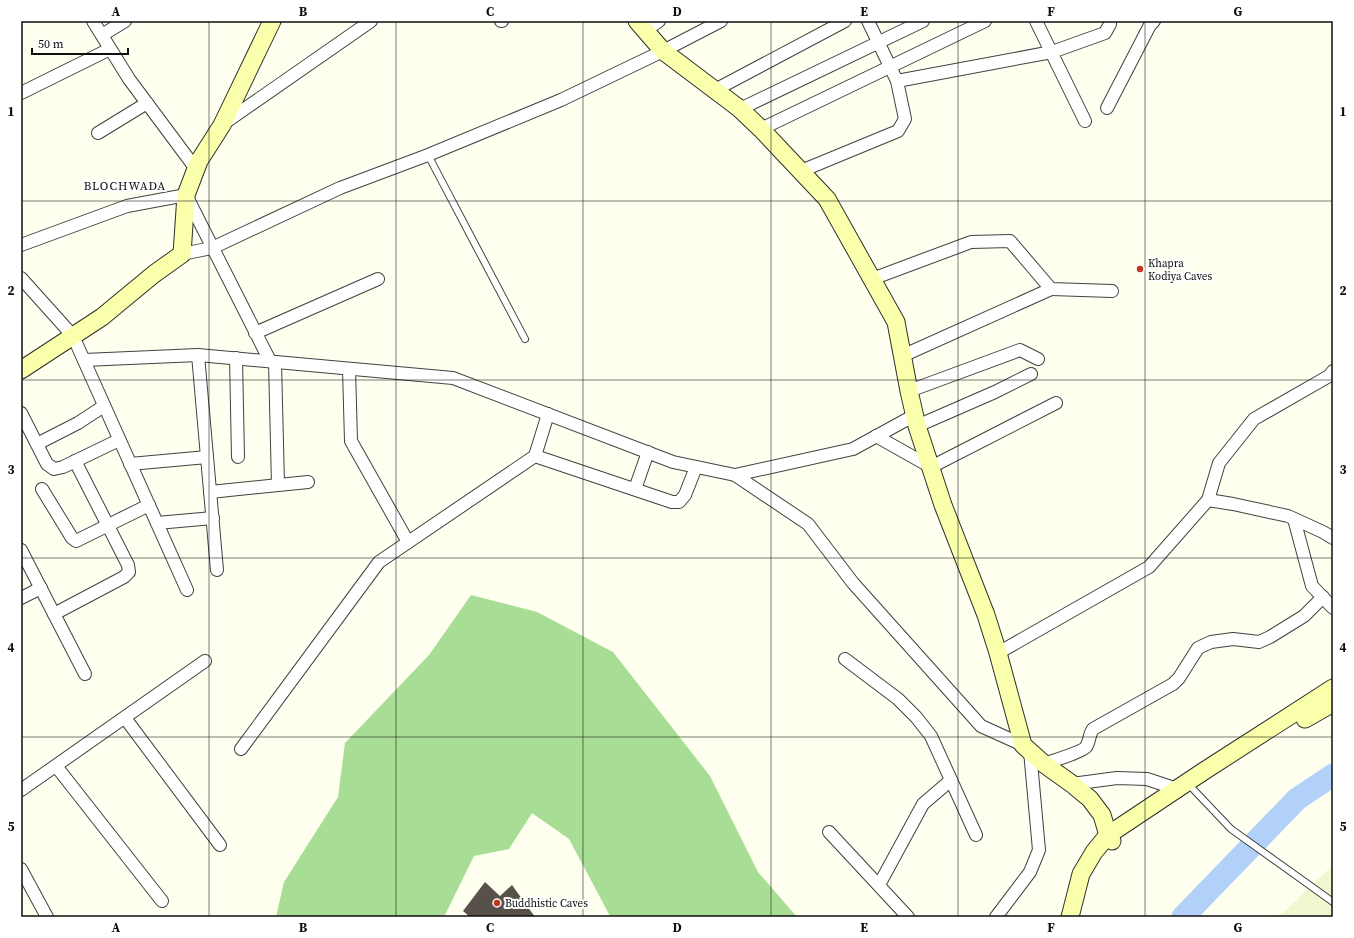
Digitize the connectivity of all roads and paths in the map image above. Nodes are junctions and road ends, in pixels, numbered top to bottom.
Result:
1 (93, 21) edge
2 (124, 21) edge
3 (272, 21) edge
4 (371, 21) edge
5 (721, 21) edge
6 (845, 21) edge
7 (868, 21) edge
8 (923, 21) edge
9 (985, 21) edge
10 (1036, 21) edge
11 (1110, 21) edge
12 (1154, 21) edge
13 (647, 24) edge
14 (102, 35) junction
15 (879, 42) junction
16 (110, 49) junction
17 (663, 51) junction
18 (1052, 52) junction
19 (890, 66) junction
20 (898, 81) junction
21 (716, 90) junction
22 (21, 93) edge
23 (147, 103) junction
24 (1107, 108) dead end
25 (740, 109) junction
26 (1085, 121) dead end
27 (222, 125) junction
28 (762, 129) junction
29 (98, 133) dead end
30 (428, 155) junction
31 (196, 169) junction
32 (801, 171) junction
33 (186, 195) junction
34 (21, 245) edge
35 (212, 248) junction
36 (182, 254) junction
37 (21, 278) edge
38 (378, 279) dead end
39 (872, 280) junction
40 (1051, 289) junction
41 (1112, 290) dead end
42 (255, 333) junction
43 (73, 336) junction
44 (525, 339) dead end
45 (198, 355) junction
46 (902, 356) junction
47 (236, 358) junction
48 (1038, 359) dead end
49 (84, 360) junction
50 (272, 362) junction
51 (349, 369) junction
52 (21, 370) edge
53 (1333, 371) edge
54 (1031, 374) dead end
55 (909, 391) junction
56 (1056, 403) dead end
57 (104, 406) junction
58 (21, 413) edge
59 (548, 414) junction
60 (916, 420) junction
61 (876, 436) junction
62 (119, 440) junction
63 (37, 444) junction
64 (648, 452) junction
65 (535, 456) junction
66 (207, 457) junction
67 (238, 457) dead end
68 (75, 461) junction
69 (130, 464) junction
70 (696, 467) junction
71 (931, 467) junction
72 (735, 475) junction
73 (308, 482) dead end
74 (278, 485) junction
75 (42, 489) dead end
76 (635, 489) junction
77 (210, 492) junction
78 (1208, 500) junction
79 (149, 505) junction
80 (213, 518) junction
81 (1294, 519) junction
82 (157, 523) junction
83 (108, 526) junction
84 (1333, 538) edge
85 (408, 542) junction
86 (21, 550) edge
87 (217, 570) dead end
88 (41, 588) junction
89 (187, 590) dead end
90 (1323, 597) junction
91 (21, 598) edge
92 (1333, 608) edge
93 (54, 614) junction
94 (998, 653) junction
95 (845, 659) dead end
96 (205, 661) dead end
97 (85, 674) dead end
98 (1333, 688) edge
99 (1333, 703) edge
100 (125, 718) junction
101 (1026, 748) junction
102 (241, 749) dead end
103 (1044, 764) junction
104 (56, 766) junction
105 (951, 780) junction
106 (1072, 784) junction
107 (1185, 789) junction
108 (21, 790) edge
109 (830, 832) dead end
110 (976, 835) dead end
111 (1110, 838) junction
112 (220, 845) dead end
113 (21, 869) edge
114 (879, 885) junction
115 (162, 901) dead end
116 (1333, 902) edge
117 (47, 917) edge
118 (908, 917) edge
119 (996, 917) edge
120 (1070, 917) edge
121 (1076, 917) edge

1 - 14 street
2 - 14 street
3 - 27 street
4 - 27 street
5 - 17 street
6 - 21 street
7 - 15 street
8 - 15 street
9 - 19 street
10 - 18 street
11 - 18 street
12 - 24 street
13 - 17 street
14 - 16 street
15 - 19 street
15 - 25 street
16 - 22 street
16 - 23 street
17 - 21 street
17 - 30 street
18 - 20 street
18 - 26 street
19 - 20 street
19 - 28 street
20 - 32 street
21 - 25 street
23 - 29 street
23 - 31 street
25 - 28 street
27 - 31 street
28 - 32 street
30 - 35 street
30 - 44 lane
31 - 33 street
32 - 39 street
33 - 34 street
33 - 35 street
33 - 36 street
35 - 36 street
35 - 42 street
36 - 43 street
37 - 43 street
38 - 42 street
39 - 40 street
39 - 46 street
40 - 41 street
40 - 46 street
42 - 50 street
43 - 49 street
43 - 52 street
45 - 47 street
45 - 49 street
45 - 66 street
46 - 55 street
47 - 50 street
47 - 67 street
48 - 55 street
49 - 57 street
50 - 51 street
50 - 74 street
51 - 59 street
51 - 85 street
53 - 78 street
54 - 60 street
55 - 60 street
56 - 71 street
57 - 62 street
57 - 63 street
58 - 63 street
59 - 64 street
59 - 65 street
60 - 61 street
60 - 71 street
61 - 71 street
61 - 72 street
62 - 68 street
62 - 69 street
63 - 68 street
64 - 70 street
64 - 76 street
65 - 76 street
65 - 85 street
66 - 69 street
66 - 77 street
68 - 83 street
69 - 79 street
70 - 72 street
70 - 76 street
71 - 94 street
72 - 101 street
73 - 74 street
74 - 77 street
75 - 83 street
77 - 80 street
78 - 81 street
78 - 94 street
79 - 82 street
79 - 83 street
80 - 82 street
80 - 87 street
81 - 84 street
81 - 90 street
82 - 89 street
83 - 93 street
85 - 102 street
86 - 88 street
88 - 91 street
88 - 93 street
90 - 92 street
90 - 103 street
93 - 97 street
94 - 101 street
95 - 105 street
96 - 100 street
98 - 107 street
99 - 107 street
100 - 104 street
100 - 112 street
101 - 103 street
101 - 119 street
103 - 106 street
104 - 108 street
104 - 115 street
105 - 110 street
105 - 114 street
106 - 107 street
106 - 111 street
107 - 111 street
107 - 116 lane
109 - 114 street
111 - 120 street
111 - 121 street
113 - 117 street
114 - 118 street

